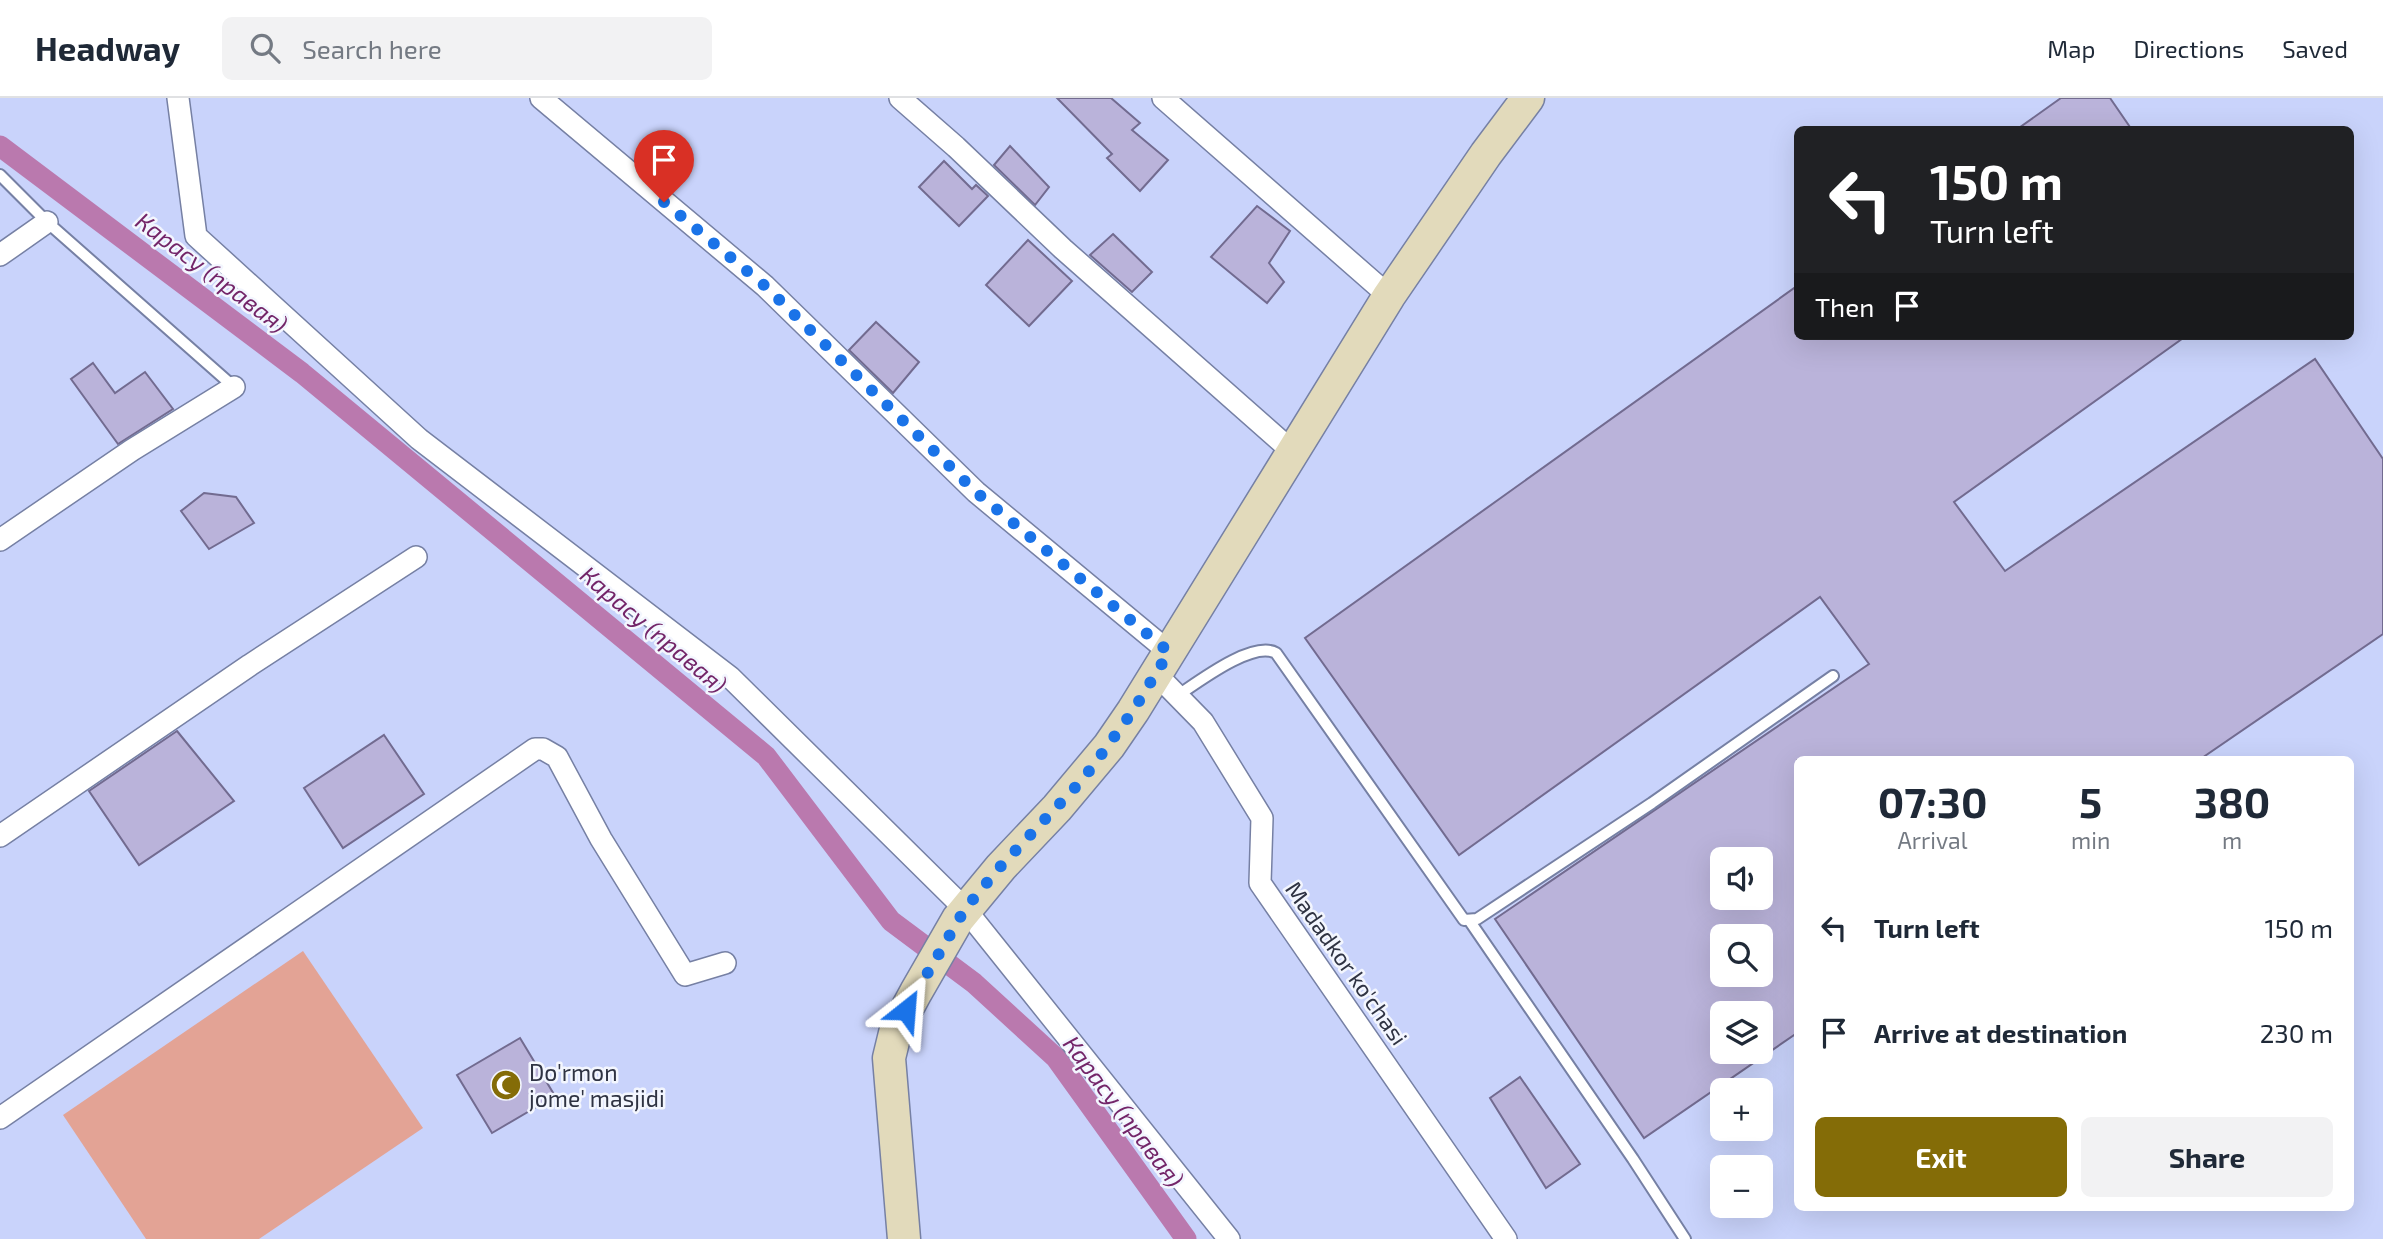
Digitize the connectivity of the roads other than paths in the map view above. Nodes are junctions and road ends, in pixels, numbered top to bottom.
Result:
1 (178, 98) edge
2 (541, 98) edge
3 (900, 98) edge
4 (1163, 98) edge
5 (1528, 98) edge
6 (0, 175) edge
7 (47, 222) junction
8 (0, 255) edge
9 (1389, 296) junction
10 (234, 387) joint
11 (1293, 452) junction
12 (0, 540) edge
13 (416, 557) dead end
14 (1167, 674) junction
15 (1833, 676) dead end
16 (0, 836) edge
17 (962, 914) junction
18 (1469, 920) junction
19 (725, 963) dead end
20 (0, 1118) edge
21 (904, 1239) edge
22 (1228, 1239) edge
23 (1506, 1239) edge
24 (1685, 1239) edge

1 - 17 street
2 - 14 street, Madadkor ko'chasi
3 - 11 street
4 - 9 street
5 - 9 main road
6 - 7 lane
7 - 8 street
7 - 10 lane
9 - 11 main road
10 - 12 street
11 - 14 main road
13 - 16 street
14 - 17 main road
14 - 18 lane
14 - 23 street, Madadkor ko'chasi
15 - 18 lane
17 - 21 main road
17 - 22 street
18 - 24 lane
19 - 20 street

